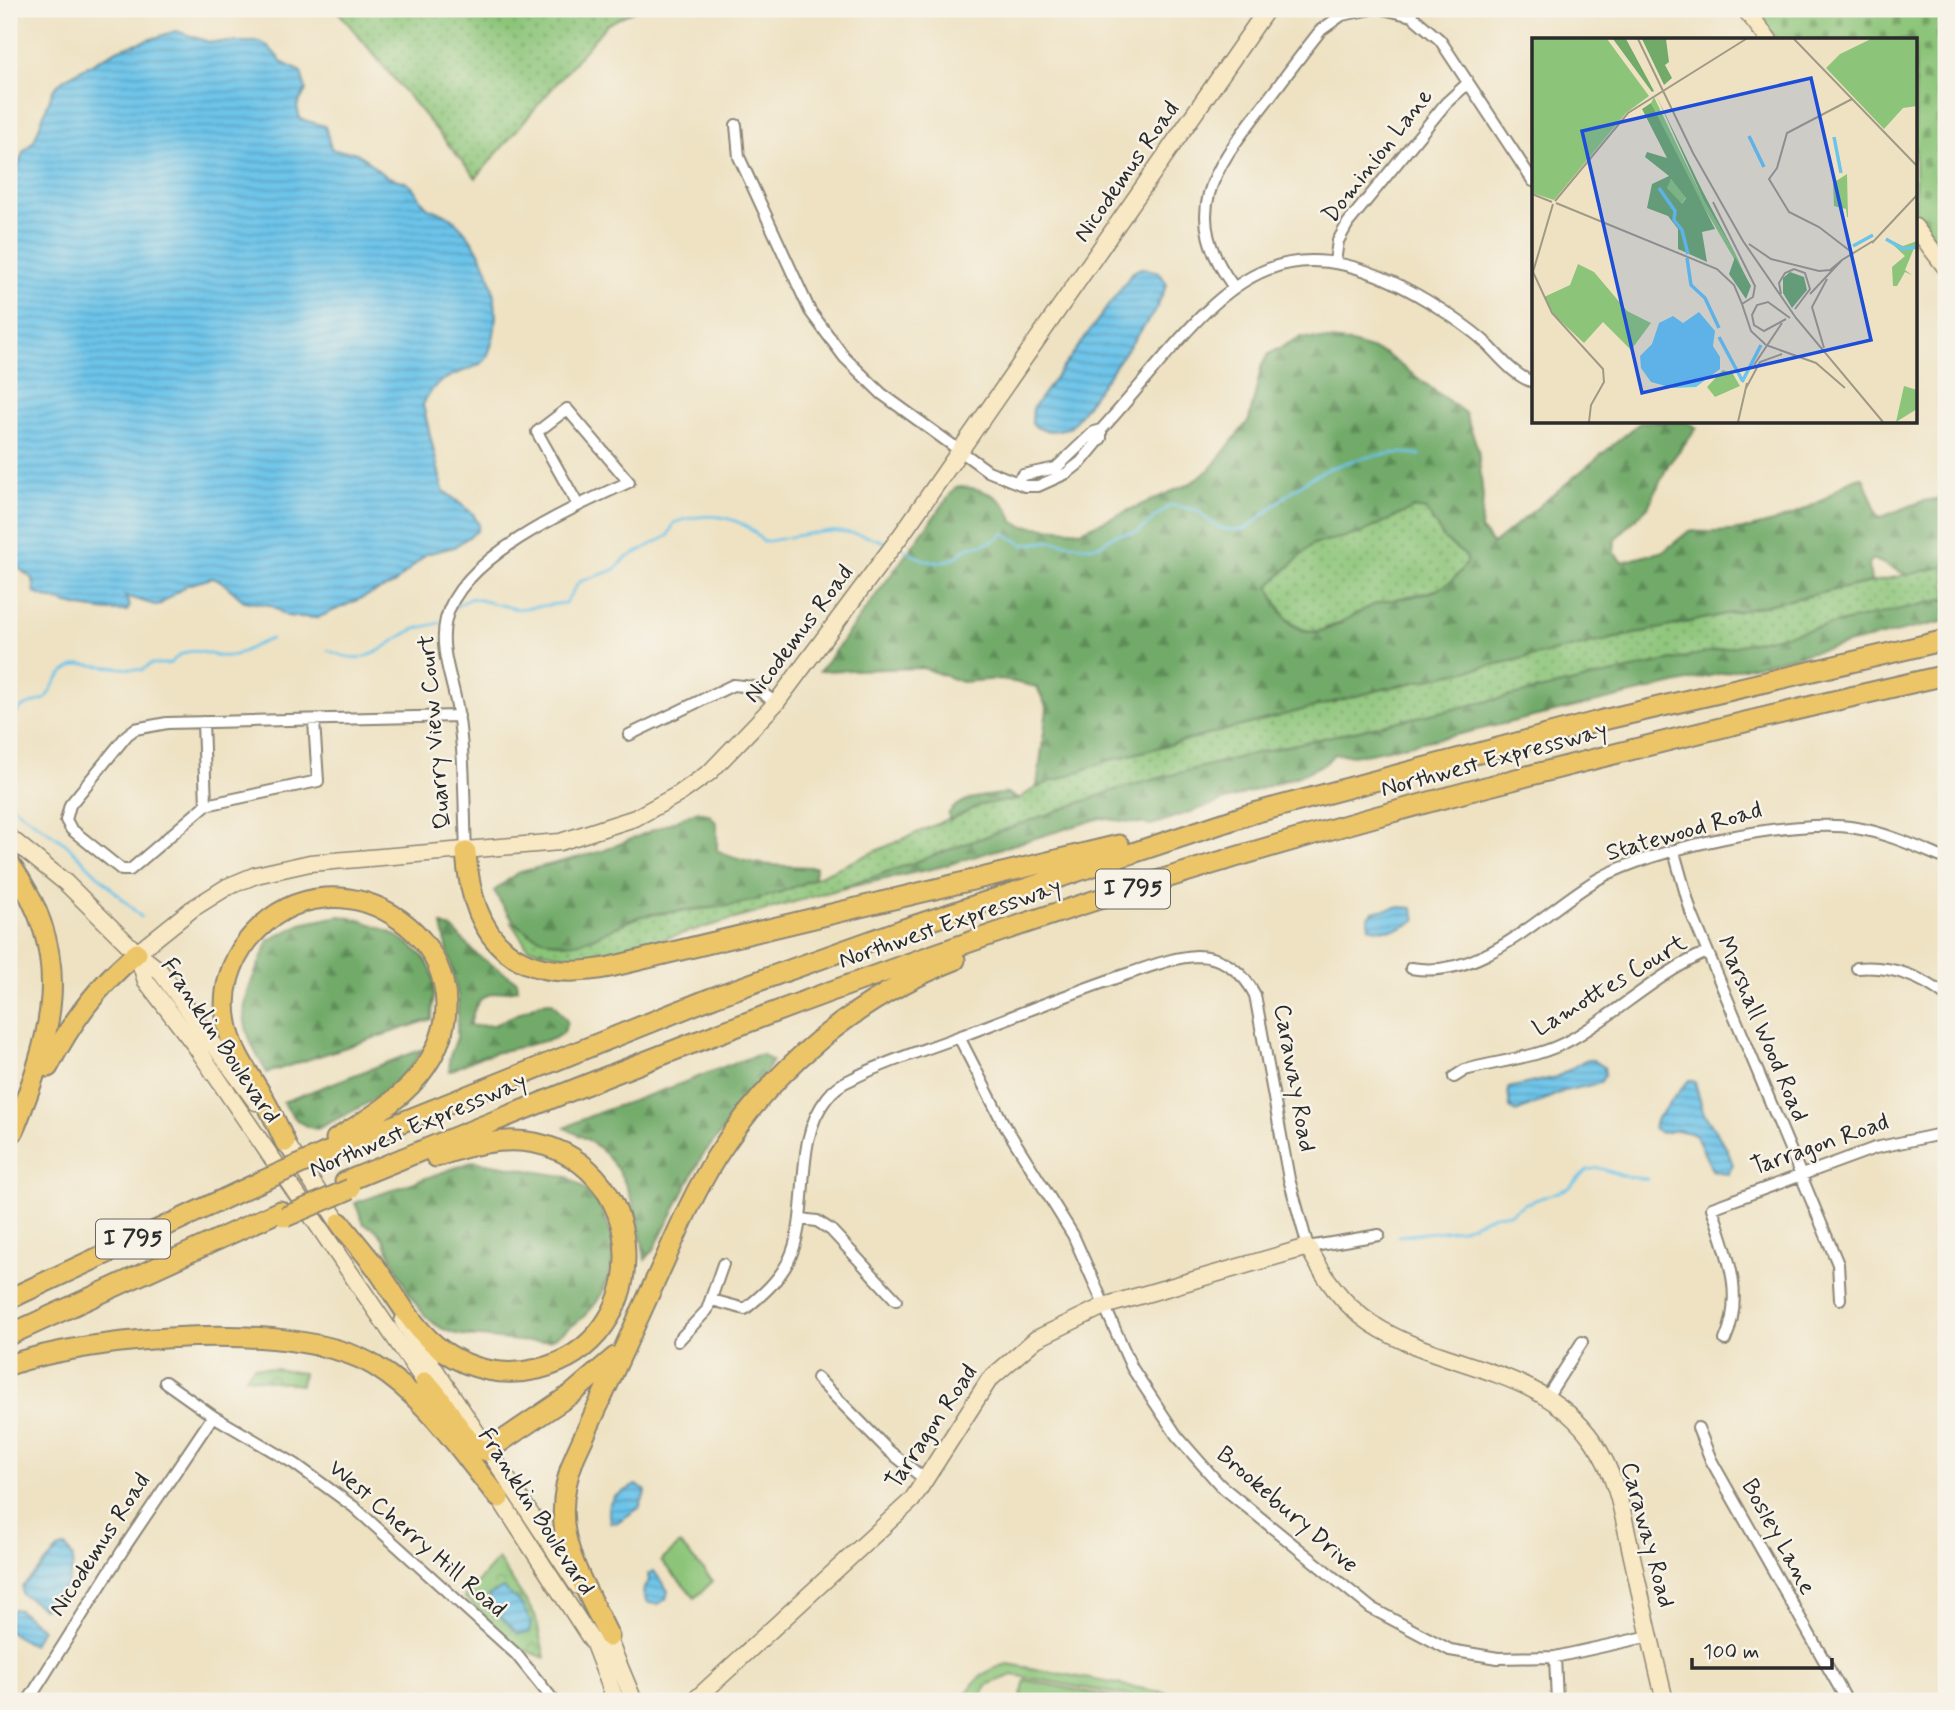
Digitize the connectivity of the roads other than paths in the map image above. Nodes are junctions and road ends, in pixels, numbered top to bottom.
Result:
1 (1267, 9) edge
2 (1371, 9) edge
3 (1383, 9) edge
4 (1745, 9) edge
5 (1767, 38) edge
6 (1468, 83) junction
7 (736, 125) dead end
8 (1532, 179) edge
9 (1916, 228) edge
10 (1335, 262) junction
11 (1946, 268) edge
12 (1233, 286) junction
13 (1532, 382) edge
14 (960, 453) junction
15 (578, 505) junction
16 (1946, 640) edge
17 (1946, 675) edge
18 (776, 703) junction
19 (459, 716) junction
20 (314, 721) junction
21 (203, 722) junction
22 (629, 735) dead end
23 (206, 805) junction
24 (1250, 814) junction
25 (9, 837) edge
26 (466, 852) junction
27 (1674, 852) junction
28 (1946, 859) edge
29 (9, 863) edge
30 (1125, 892) junction
31 (1707, 952) junction
32 (137, 953) junction
33 (1411, 968) dead end
34 (1857, 968) dead end
35 (1946, 996) edge
36 (959, 1037) junction
37 (1454, 1077) dead end
38 (1946, 1133) edge
39 (11, 1136) edge
40 (285, 1142) junction
41 (323, 1151) junction
42 (1801, 1174) junction
43 (348, 1185) junction
44 (800, 1219) junction
45 (340, 1223) junction
46 (1379, 1235) dead end
47 (1308, 1247) junction
48 (723, 1265) dead end
49 (1840, 1298) dead end
50 (9, 1299) edge
51 (712, 1300) junction
52 (896, 1300) dead end
53 (1104, 1306) junction
54 (9, 1335) edge
55 (1725, 1340) dead end
56 (678, 1341) dead end
57 (1582, 1342) dead end
58 (626, 1345) junction
59 (9, 1365) edge
60 (817, 1378) dead end
61 (165, 1382) dead end
62 (425, 1382) junction
63 (1547, 1397) junction
64 (213, 1416) junction
65 (1698, 1428) dead end
66 (487, 1451) junction
67 (927, 1481) junction
68 (499, 1498) junction
69 (1650, 1636) junction
70 (609, 1637) junction
71 (1555, 1657) junction
72 (28, 1701) edge
73 (554, 1701) edge
74 (616, 1701) edge
75 (634, 1701) edge
76 (694, 1701) edge
77 (1557, 1701) edge
78 (1665, 1701) edge
79 (1847, 1701) edge

1 - 14 street, Nicodemus Road
2 - 12 street
3 - 6 street
4 - 5 street
6 - 8 street
6 - 10 street, Dominion Lane
7 - 14 street
9 - 11 street
10 - 12 street
10 - 13 street
12 - 14 street
14 - 18 street, Nicodemus Road
15 - 15 street, Quarry View Court
15 - 19 street, Quarry View Court
16 - 24 highway, Northwest Expressway / I 795
17 - 30 highway, Northwest Expressway / I 795
18 - 22 street
18 - 26 street, Nicodemus Road
19 - 20 street
19 - 26 street, Quarry View Court
20 - 21 street
20 - 23 street
21 - 23 street
21 - 23 street
24 - 26 highway
24 - 41 highway, Northwest Expressway / I 795
25 - 32 street
26 - 32 street, Nicodemus Road
27 - 28 street, Statewood Road
27 - 31 street, Marshall Wood Road
27 - 33 street, Statewood Road
29 - 39 highway
30 - 43 highway, Northwest Expressway / I 795
30 - 58 highway
31 - 37 street, Lamottes Court
31 - 42 street, Marshall Wood Road
32 - 39 highway
32 - 40 street, Franklin Boulevard
32 - 62 street, Franklin Boulevard
34 - 35 street
36 - 44 street, Caraway Road
36 - 47 street, Caraway Road
36 - 53 street, Brookebury Drive
38 - 42 street, Tarragon Road
40 - 41 highway
40 - 45 street, Franklin Boulevard
41 - 50 highway, Northwest Expressway / I 795, bridge
42 - 49 street, Marshall Wood Road
42 - 55 street, Tarragon Road
43 - 45 highway
43 - 54 highway, Northwest Expressway / I 795
44 - 51 street, Caraway Road
44 - 52 street
45 - 66 street, Franklin Boulevard
46 - 47 street, Tarragon Road
47 - 53 street, Tarragon Road
47 - 63 street, Caraway Road
48 - 51 street
51 - 56 street
53 - 67 street, Tarragon Road
53 - 71 street, Brookebury Drive
57 - 63 street
58 - 66 highway
58 - 70 highway
59 - 68 highway
60 - 67 street
61 - 64 street, West Cherry Hill Road
62 - 66 highway
62 - 68 street, Franklin Boulevard
63 - 69 street, Caraway Road
64 - 72 street, Nicodemus Road
64 - 73 street, West Cherry Hill Road
65 - 79 street, Bosley Lane
66 - 70 street, Franklin Boulevard
67 - 76 street, Tarragon Road
68 - 74 street, Franklin Boulevard
69 - 71 street, Brookebury Drive
69 - 78 street, Caraway Road
70 - 75 street, Franklin Boulevard
71 - 77 street

